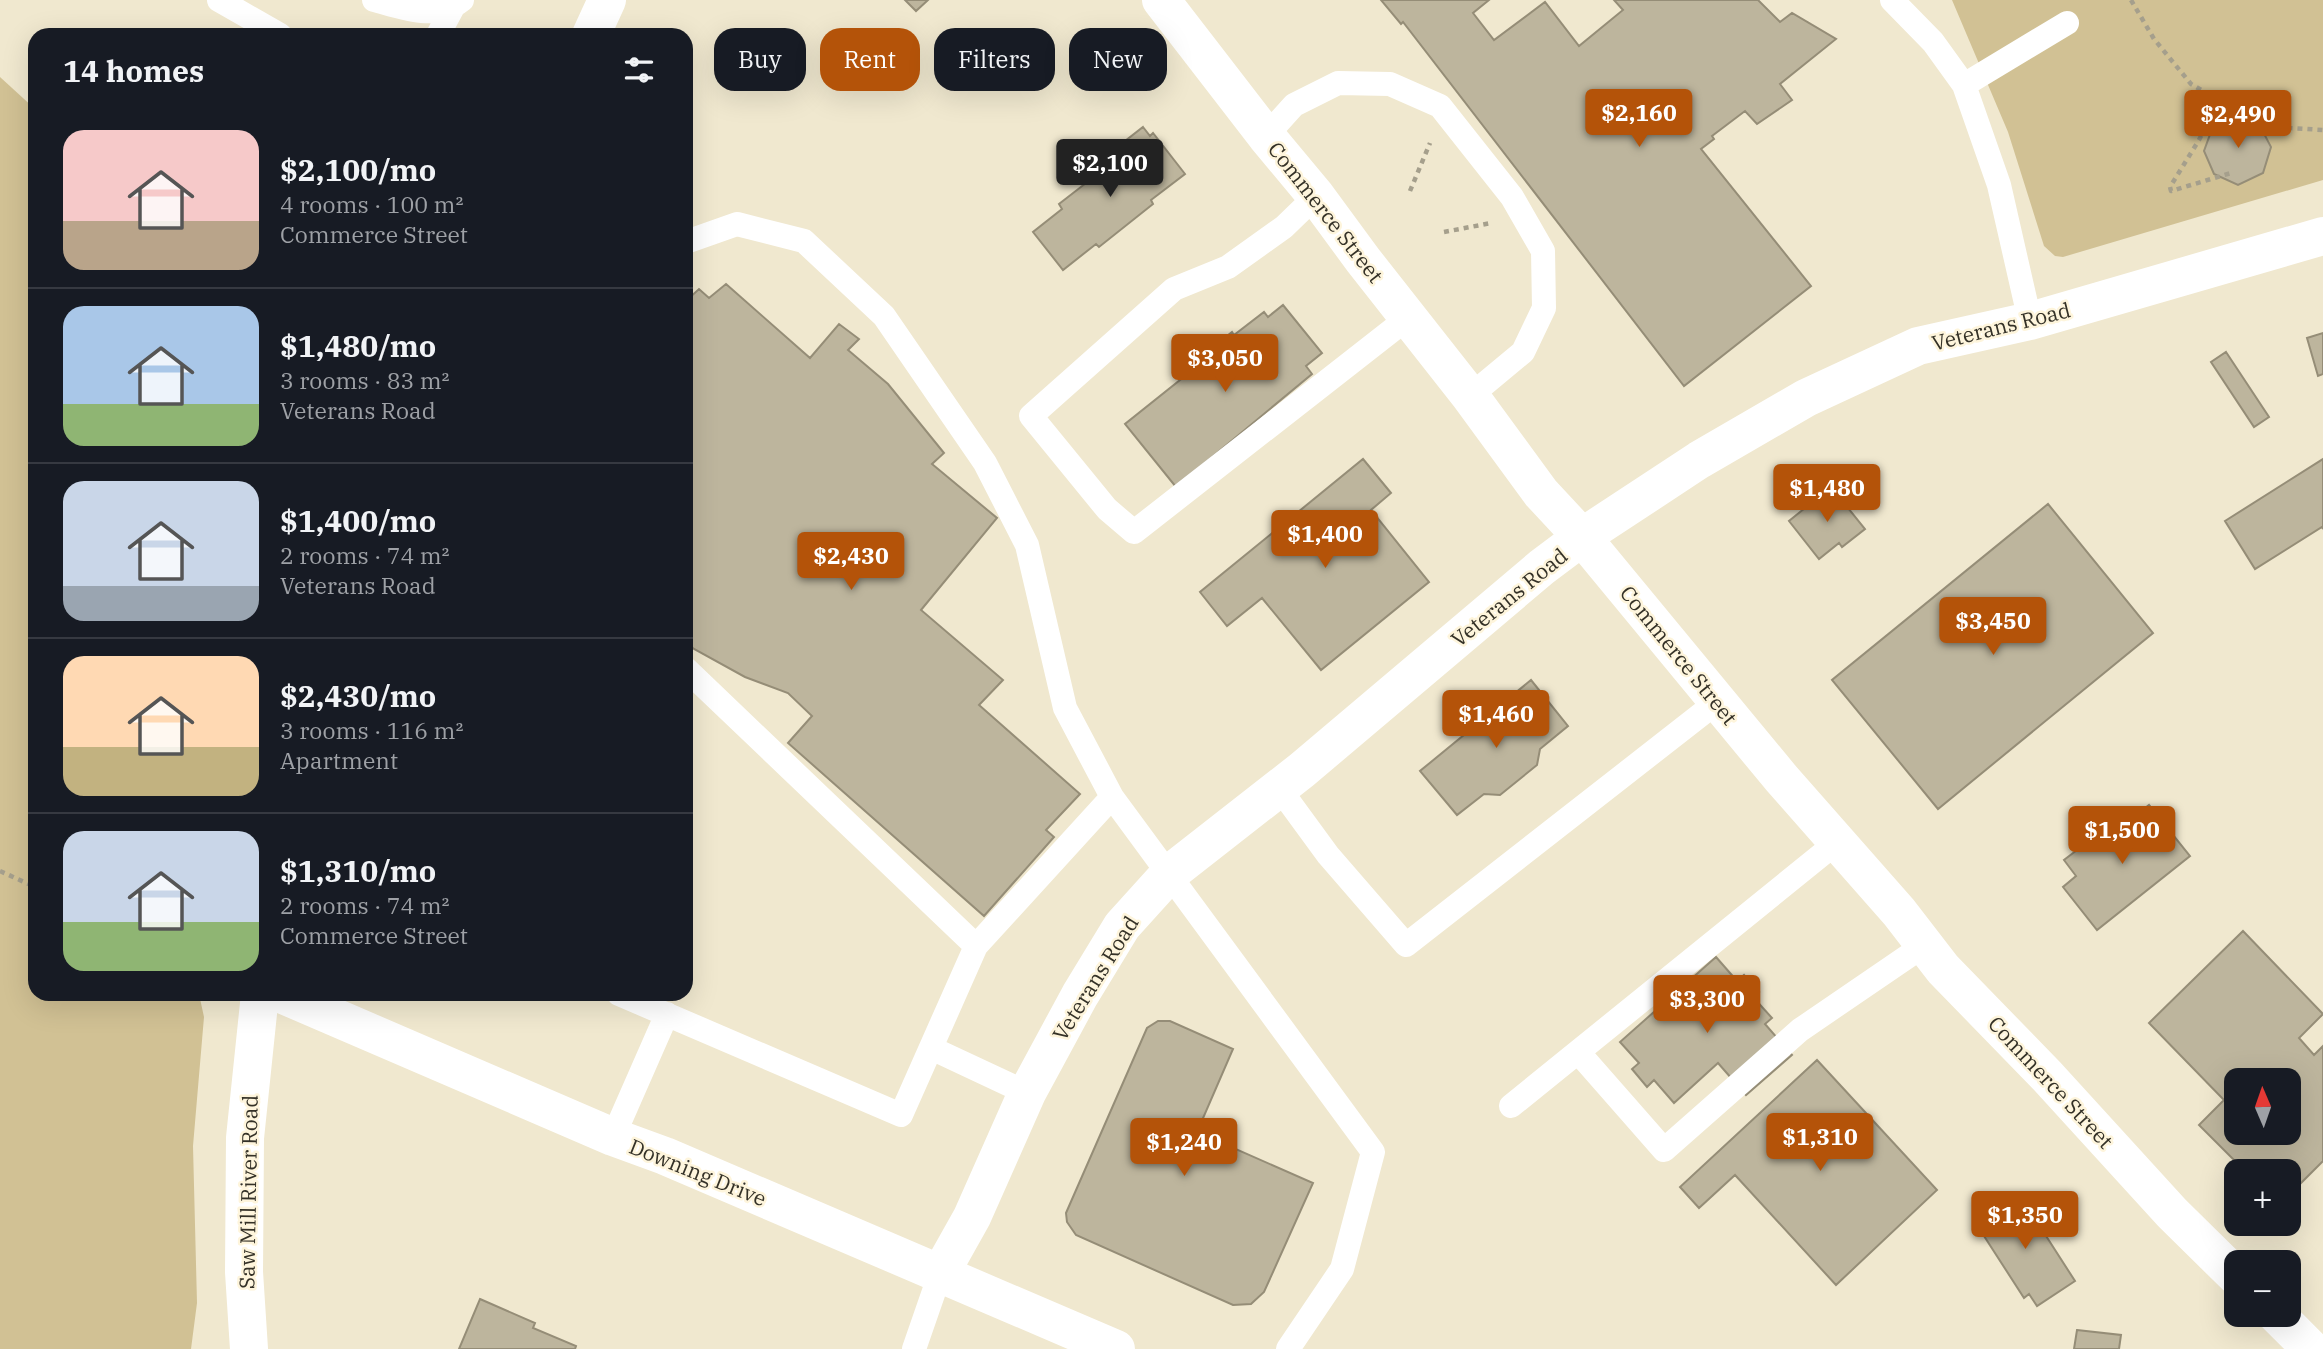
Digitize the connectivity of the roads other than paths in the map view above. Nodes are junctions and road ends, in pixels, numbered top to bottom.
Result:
1 (219, 0) edge
2 (374, 0) edge
3 (607, 0) edge
4 (1161, 0) edge
5 (1892, 0) edge
6 (458, 4) edge
7 (2067, 23) dead end
8 (268, 28) edge
9 (443, 28) edge
10 (593, 28) edge
11 (1964, 85) junction
12 (1266, 136) junction
13 (1316, 196) junction
14 (2323, 236) edge
15 (693, 240) edge
16 (1409, 317) junction
17 (2030, 321) junction
18 (1470, 396) junction
19 (1582, 537) junction
20 (693, 676) edge
21 (1717, 702) junction
22 (1279, 788) junction
23 (1112, 797) junction
24 (1836, 843) junction
25 (1169, 874) junction
26 (976, 946) junction
27 (1923, 946) junction
28 (259, 1001) edge
29 (297, 1001) edge
30 (636, 1001) edge
31 (667, 1014) junction
32 (931, 1048) junction
33 (1578, 1052) junction
34 (1027, 1093) junction
35 (1511, 1106) dead end
36 (613, 1137) junction
37 (2224, 1264) edge
38 (940, 1274) junction
39 (2289, 1327) edge
40 (249, 1349) edge
41 (914, 1349) edge
42 (1116, 1349) edge
43 (1288, 1349) edge
44 (2311, 1349) edge

1 - 8 lane
2 - 6 lane
3 - 10 street
4 - 12 street, Commerce Street
5 - 11 lane
6 - 9 lane
7 - 11 lane
11 - 17 lane
12 - 13 street, Commerce Street
12 - 18 lane
13 - 16 street, Commerce Street
13 - 16 lane
14 - 17 street, Veterans Road
15 - 23 lane
16 - 18 street, Commerce Street
17 - 19 street, Veterans Road
18 - 19 street, Commerce Street
19 - 21 street, Commerce Street
19 - 22 street, Veterans Road
20 - 26 lane
21 - 22 lane
21 - 24 street, Commerce Street
22 - 25 street, Veterans Road
23 - 25 lane
23 - 26 lane
24 - 27 street, Commerce Street
24 - 33 lane
25 - 34 street, Veterans Road
25 - 43 lane
26 - 32 lane
27 - 33 lane
27 - 37 street, Commerce Street
28 - 40 street, Saw Mill River Road
29 - 36 street, Downing Drive
30 - 31 lane
31 - 32 lane
31 - 36 lane
32 - 34 lane
33 - 35 lane
34 - 38 street, Veterans Road
36 - 38 street, Downing Drive
38 - 41 lane
38 - 42 street, Downing Drive
39 - 44 street

